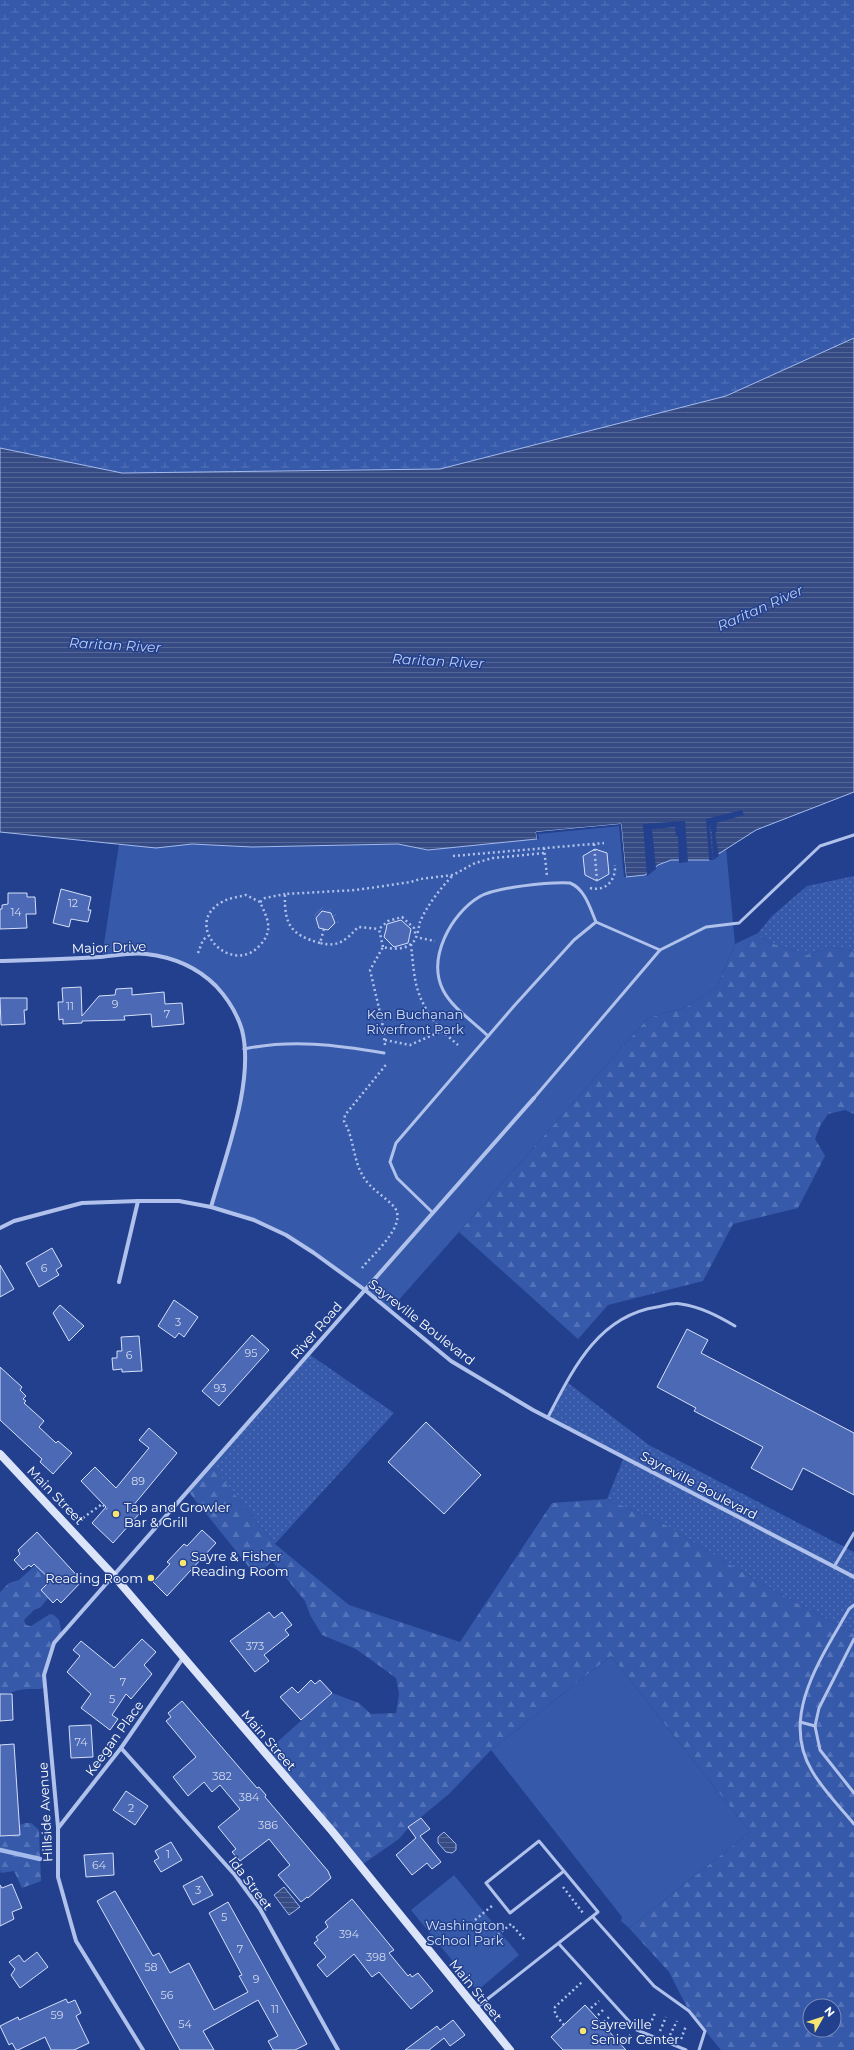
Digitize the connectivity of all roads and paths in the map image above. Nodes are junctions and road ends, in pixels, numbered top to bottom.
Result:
1 (854, 835) edge
2 (604, 843) dead end
3 (594, 844) junction
4 (544, 848) junction
5 (545, 853) junction
6 (453, 856) dead end
7 (615, 865) dead end
8 (453, 875) junction
9 (597, 881) dead end
10 (548, 884) junction
11 (588, 887) dead end
12 (286, 894) junction
13 (260, 902) junction
14 (596, 922) junction
15 (324, 930) dead end
16 (379, 930) junction
17 (208, 936) junction
18 (418, 938) junction
19 (443, 943) junction
20 (320, 944) junction
21 (411, 944) junction
22 (383, 947) junction
23 (660, 950) junction
24 (198, 953) dead end
25 (0, 961) edge
26 (442, 1031) junction
27 (488, 1036) junction
28 (385, 1040) junction
29 (458, 1045) dead end
30 (244, 1049) junction
31 (384, 1053) junction
32 (534, 1098) joint
33 (138, 1201) junction
34 (210, 1208) junction
35 (433, 1213) junction
36 (0, 1228) edge
37 (362, 1268) dead end
38 (120, 1282) dead end
39 (365, 1290) junction
40 (735, 1326) dead end
41 (548, 1417) junction
42 (0, 1454) edge
43 (107, 1509) dead end
44 (70, 1528) junction
45 (854, 1532) edge
46 (834, 1567) junction
47 (114, 1576) junction
48 (854, 1578) edge
49 (854, 1605) edge
50 (854, 1638) edge
51 (183, 1658) junction
52 (800, 1722) junction
53 (815, 1726) junction
54 (121, 1748) junction
55 (854, 1792) edge
56 (854, 1824) edge
57 (58, 1827) junction
58 (564, 1871) junction
59 (556, 1877) junction
60 (499, 1899) junction
61 (592, 1917) junction
62 (475, 1920) dead end
63 (588, 1920) junction
64 (494, 1938) dead end
65 (524, 1939) dead end
66 (559, 1944) junction
67 (589, 1977) junction
68 (476, 2008) junction
69 (655, 2013) dead end
70 (666, 2017) dead end
71 (677, 2021) dead end
72 (564, 2025) dead end
73 (686, 2026) dead end
74 (646, 2033) junction
75 (657, 2038) junction
76 (668, 2042) junction
77 (678, 2046) junction
78 (143, 2050) edge
79 (338, 2050) edge
80 (510, 2050) edge
81 (686, 2050) edge
82 (699, 2050) edge

1 - 23 lane
2 - 3 path
3 - 4 path
3 - 9 path
4 - 5 path
4 - 6 path
5 - 8 path
5 - 10 path
7 - 11 path
8 - 12 path
8 - 18 path
10 - 14 lane
10 - 19 lane
12 - 13 path
12 - 20 path
13 - 17 path
13 - 17 path
14 - 23 lane
14 - 27 lane
15 - 20 path
16 - 18 path
16 - 20 path
16 - 22 path
17 - 24 path
18 - 19 path
18 - 21 path
19 - 27 lane
21 - 22 path
21 - 26 path
22 - 28 path
23 - 32 lane
25 - 30 street, Major Drive
26 - 28 path
26 - 29 path
27 - 35 lane
28 - 31 path
30 - 31 lane
30 - 34 street, Major Drive
31 - 37 path
32 - 35 street, River Road
33 - 34 street, Sayreville Boulevard
33 - 36 street, Sayreville Boulevard
33 - 38 street
34 - 39 street, Sayreville Boulevard
35 - 39 street, River Road
39 - 41 street, Sayreville Boulevard
39 - 47 street, River Road
40 - 41 lane
41 - 46 street, Sayreville Boulevard
42 - 44 main road, Main Street
43 - 44 path
44 - 47 main road, Main Street
45 - 46 lane
46 - 48 street, Sayreville Boulevard
47 - 51 main road, Main Street
47 - 57 street, Hillside Avenue
49 - 52 lane
50 - 53 lane
51 - 54 street, Keegan Place
51 - 68 main road, Main Street
52 - 53 lane
52 - 56 lane
53 - 55 lane
54 - 57 street, Keegan Place
54 - 79 street, Ida Street
57 - 78 street, Hillside Avenue
58 - 59 lane
58 - 60 lane
58 - 61 lane
59 - 60 lane
59 - 63 path
60 - 62 path
61 - 63 lane
61 - 82 lane
63 - 66 lane
64 - 65 path
66 - 67 lane
66 - 68 lane
67 - 72 path
67 - 74 lane
68 - 80 main road, Main Street
69 - 74 path
70 - 75 path
71 - 76 path
73 - 77 path
74 - 75 lane
75 - 76 lane
76 - 77 lane
77 - 81 lane

